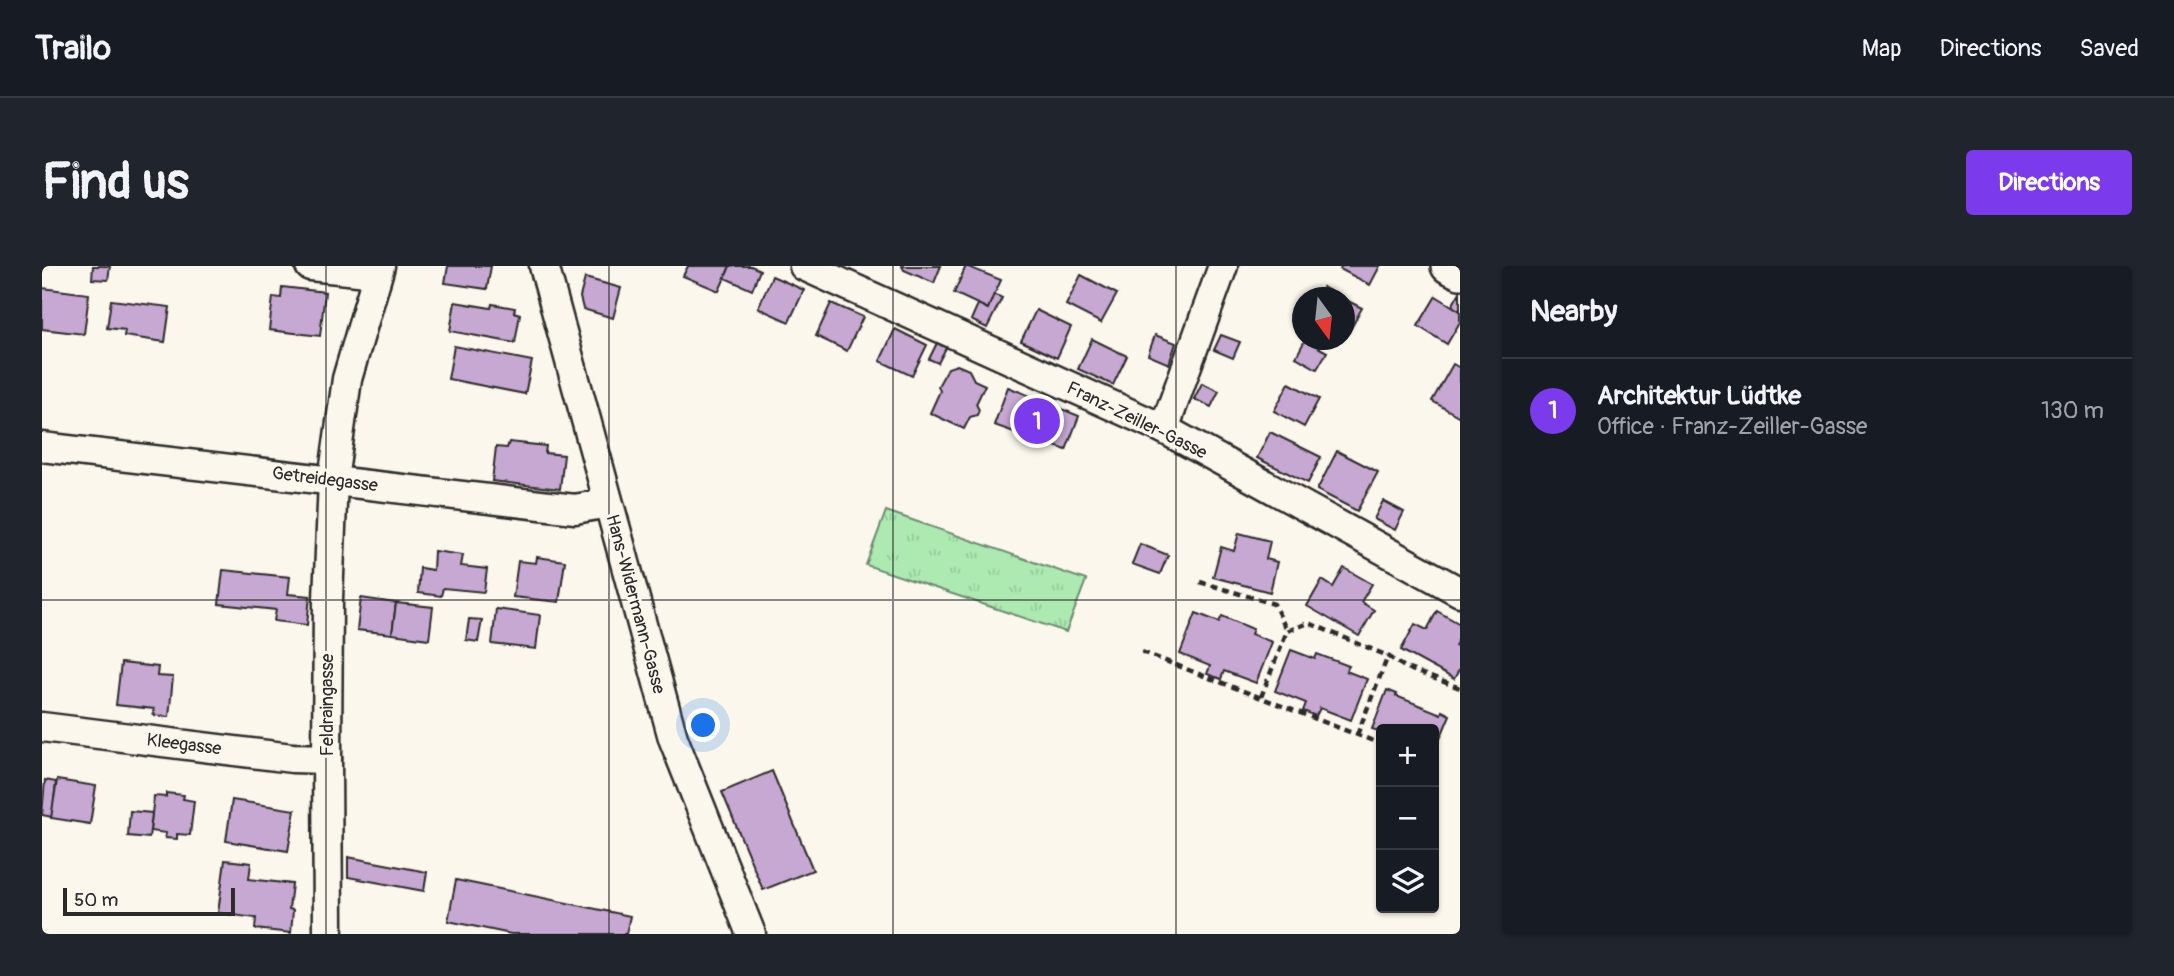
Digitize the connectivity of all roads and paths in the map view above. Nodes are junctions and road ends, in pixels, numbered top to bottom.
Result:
1 (310, 266) edge
2 (544, 266) edge
3 (804, 266) edge
4 (1223, 266) edge
5 (1448, 266) edge
6 (379, 270) edge
7 (1460, 272) edge
8 (1164, 429) junction
9 (42, 446) edge
10 (333, 480) junction
11 (608, 503) junction
12 (1200, 582) dead end
13 (1460, 592) edge
14 (1287, 631) junction
15 (1142, 652) dead end
16 (1388, 656) junction
17 (1460, 688) edge
18 (1261, 697) junction
19 (42, 727) edge
20 (1357, 735) junction
21 (1376, 742) edge
22 (327, 760) junction
23 (328, 930) dead end
24 (751, 934) edge

1 - 6 street
2 - 11 street, Hans-Widermann-Gasse
3 - 8 street, Franz-Zeiller-Gasse
4 - 8 street
5 - 7 street
6 - 10 street, Feldraingasse
8 - 13 street, Franz-Zeiller-Gasse
9 - 10 street, Getreidegasse
10 - 11 street, Getreidegasse
10 - 22 street, Feldraingasse
11 - 24 street, Hans-Widermann-Gasse
12 - 14 path
14 - 16 path
14 - 18 path
15 - 18 path
16 - 17 path
16 - 20 path
18 - 20 path
19 - 22 street, Kleegasse
20 - 21 path
22 - 23 street, Feldraingasse

